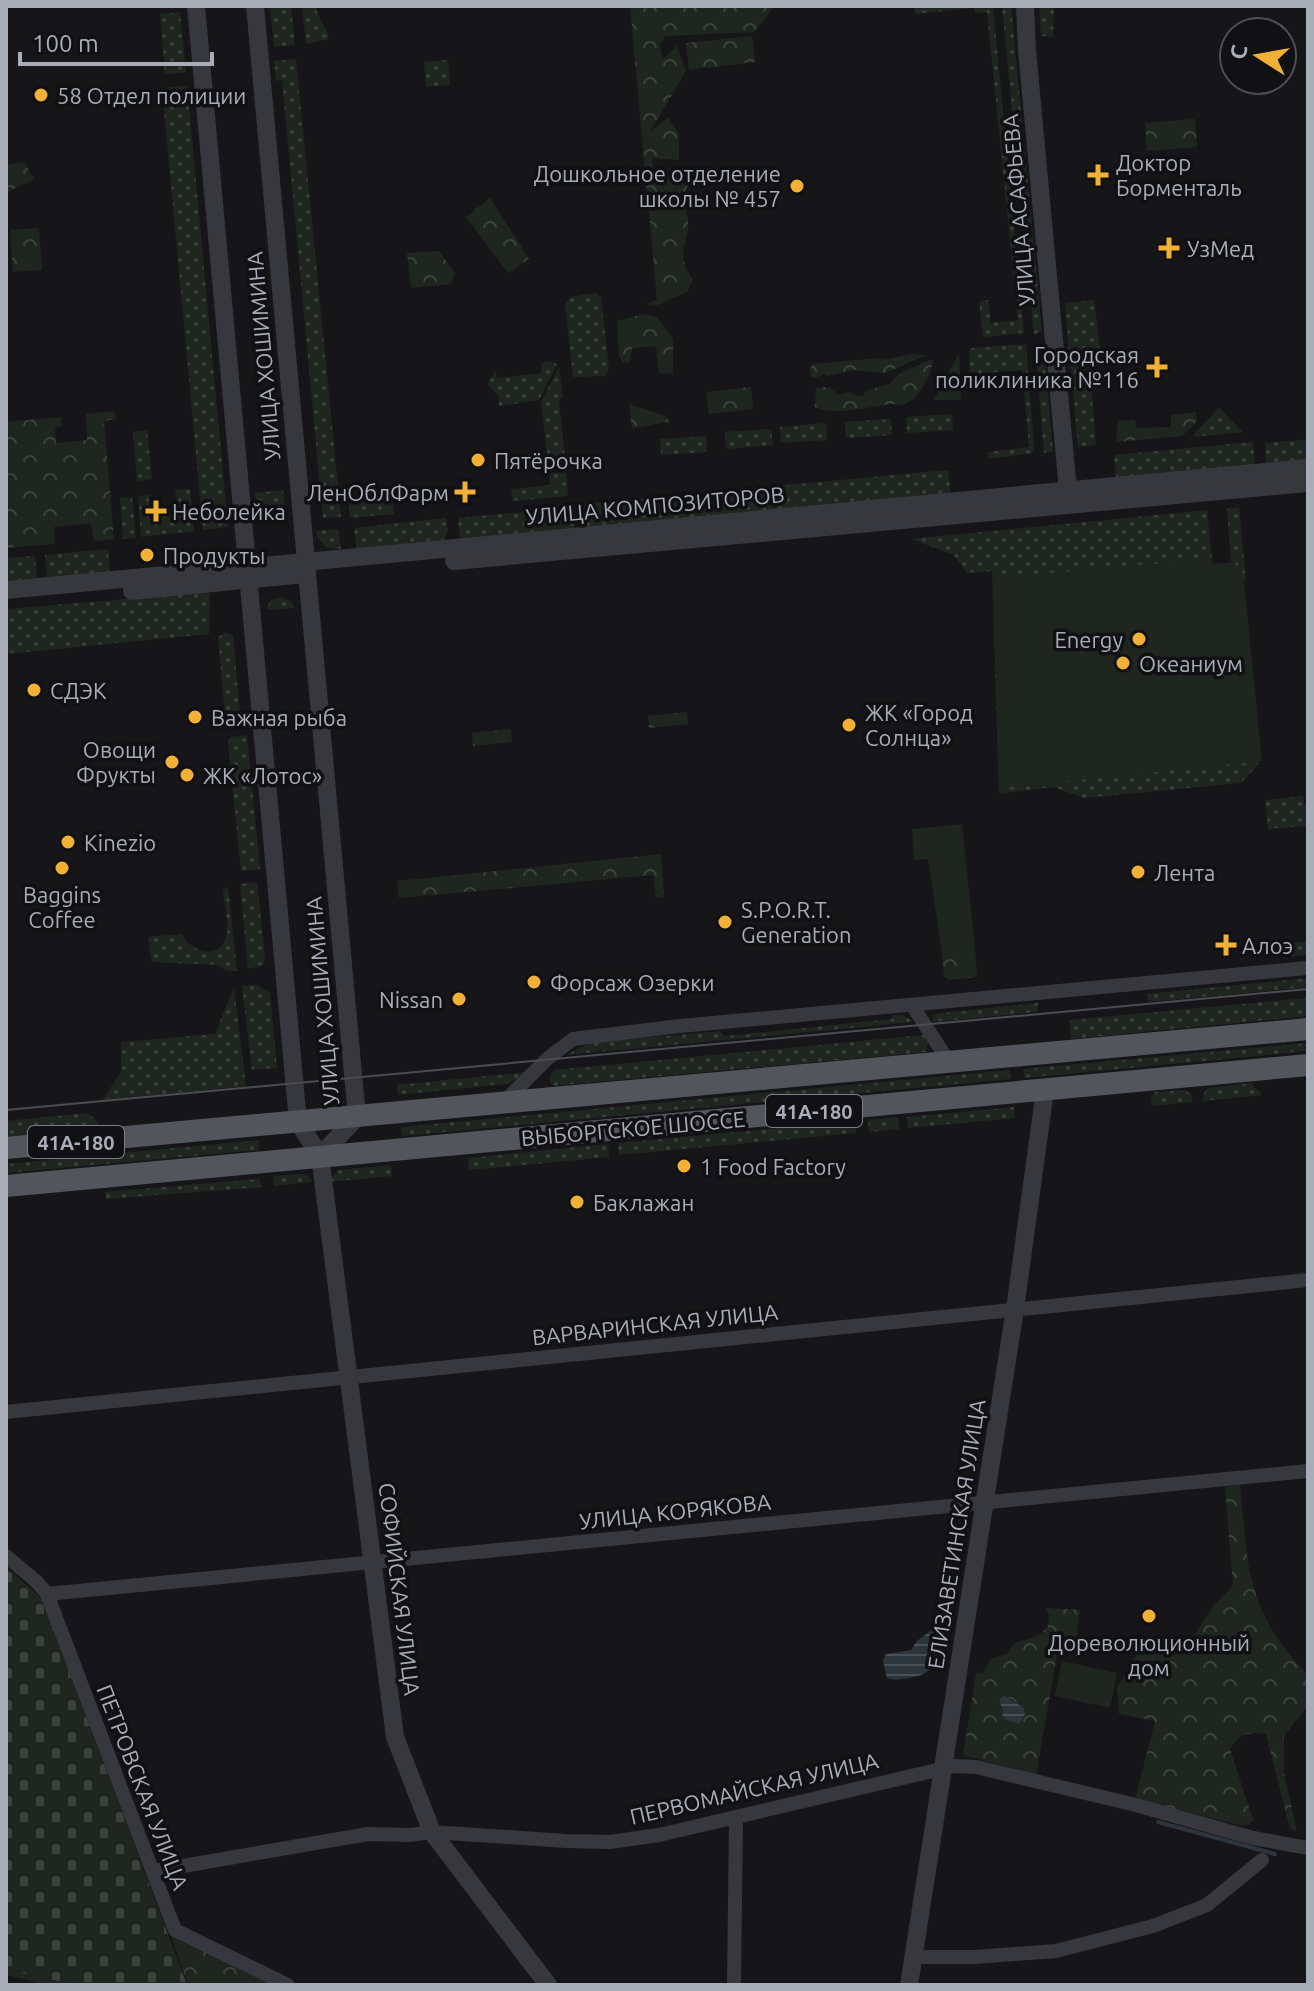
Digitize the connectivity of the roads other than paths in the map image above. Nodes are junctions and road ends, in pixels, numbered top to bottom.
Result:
1 (196, 6) edge
2 (255, 6) edge
3 (1025, 6) edge
4 (1308, 468) edge
5 (1308, 483) edge
6 (1069, 498) junction
7 (307, 568) junction
8 (248, 574) junction
9 (6, 590) edge
10 (6, 602) edge
11 (1308, 968) edge
12 (912, 1005) junction
13 (1308, 1029) edge
14 (949, 1062) junction
15 (1308, 1065) edge
16 (1045, 1090) junction
17 (503, 1103) junction
18 (357, 1117) junction
19 (298, 1122) junction
20 (6, 1148) edge
21 (320, 1156) junction
22 (6, 1186) edge
23 (1308, 1280) edge
24 (1015, 1309) junction
25 (349, 1377) junction
26 (6, 1412) edge
27 (1308, 1471) edge
28 (985, 1501) junction
29 (6, 1556) edge
30 (372, 1562) junction
31 (47, 1594) junction
32 (943, 1768) junction
33 (736, 1817) junction
34 (432, 1832) junction
35 (1308, 1848) edge
36 (1262, 1860) dead end
37 (154, 1871) junction
38 (914, 1957) junction
39 (288, 1985) edge
40 (548, 1985) edge
41 (734, 1985) edge
42 (909, 1985) edge

1 - 8 street, УЛИЦА ХОШИМИНА
2 - 7 street, УЛИЦА ХОШИМИНА
3 - 6 street, УЛИЦА АСАФЬЕВА
4 - 6 street, УЛИЦА КОМПОЗИТОРОВ
5 - 6 street, УЛИЦА КОМПОЗИТОРОВ
6 - 7 street, УЛИЦА КОМПОЗИТОРОВ
7 - 8 street, УЛИЦА КОМПОЗИТОРОВ
7 - 18 street, УЛИЦА ХОШИМИНА
8 - 9 street, УЛИЦА КОМПОЗИТОРОВ
8 - 10 street, УЛИЦА КОМПОЗИТОРОВ
8 - 19 street, УЛИЦА ХОШИМИНА
11 - 12 street
12 - 14 street
12 - 17 street
13 - 14 main road, ВЫБОРГСКОЕ ШОССЕ / 41А-180
14 - 17 main road, ВЫБОРГСКОЕ ШОССЕ / 41А-180
15 - 16 main road, ВЫБОРГСКОЕ ШОССЕ / 41А-180
16 - 21 main road, ВЫБОРГСКОЕ ШОССЕ / 41А-180
16 - 24 street, ЕЛИЗАВЕТИНСКАЯ УЛИЦА
17 - 18 main road, ВЫБОРГСКОЕ ШОССЕ / 41А-180
18 - 19 main road, ВЫБОРГСКОЕ ШОССЕ / 41А-180
18 - 21 street, УЛИЦА ХОШИМИНА
19 - 20 main road, ВЫБОРГСКОЕ ШОССЕ / 41А-180
19 - 21 street, УЛИЦА ХОШИМИНА
21 - 22 main road, ВЫБОРГСКОЕ ШОССЕ / 41А-180
21 - 25 street, СОФИЙСКАЯ УЛИЦА
23 - 24 street, ВАРВАРИНСКАЯ УЛИЦА
24 - 25 street, ВАРВАРИНСКАЯ УЛИЦА
24 - 28 street, ЕЛИЗАВЕТИНСКАЯ УЛИЦА
25 - 26 street, ВАРВАРИНСКАЯ УЛИЦА
25 - 30 street, СОФИЙСКАЯ УЛИЦА
27 - 28 street, УЛИЦА КОРЯКОВА
28 - 30 street, УЛИЦА КОРЯКОВА
28 - 32 street, ЕЛИЗАВЕТИНСКАЯ УЛИЦА
29 - 31 street, ПЕТРОВСКАЯ УЛИЦА
30 - 31 street, УЛИЦА КОРЯКОВА
30 - 34 street, СОФИЙСКАЯ УЛИЦА
31 - 37 street, ПЕТРОВСКАЯ УЛИЦА
32 - 33 street, ПЕРВОМАЙСКАЯ УЛИЦА
32 - 35 street, ПЕРВОМАЙСКАЯ УЛИЦА
32 - 38 street, ЕЛИЗАВЕТИНСКАЯ УЛИЦА
33 - 34 street, ПЕРВОМАЙСКАЯ УЛИЦА
33 - 41 street
34 - 37 street, ПЕРВОМАЙСКАЯ УЛИЦА
34 - 40 street, СОФИЙСКАЯ УЛИЦА
36 - 38 street
37 - 39 street, ПЕТРОВСКАЯ УЛИЦА
38 - 42 street, ЕЛИЗАВЕТИНСКАЯ УЛИЦА

